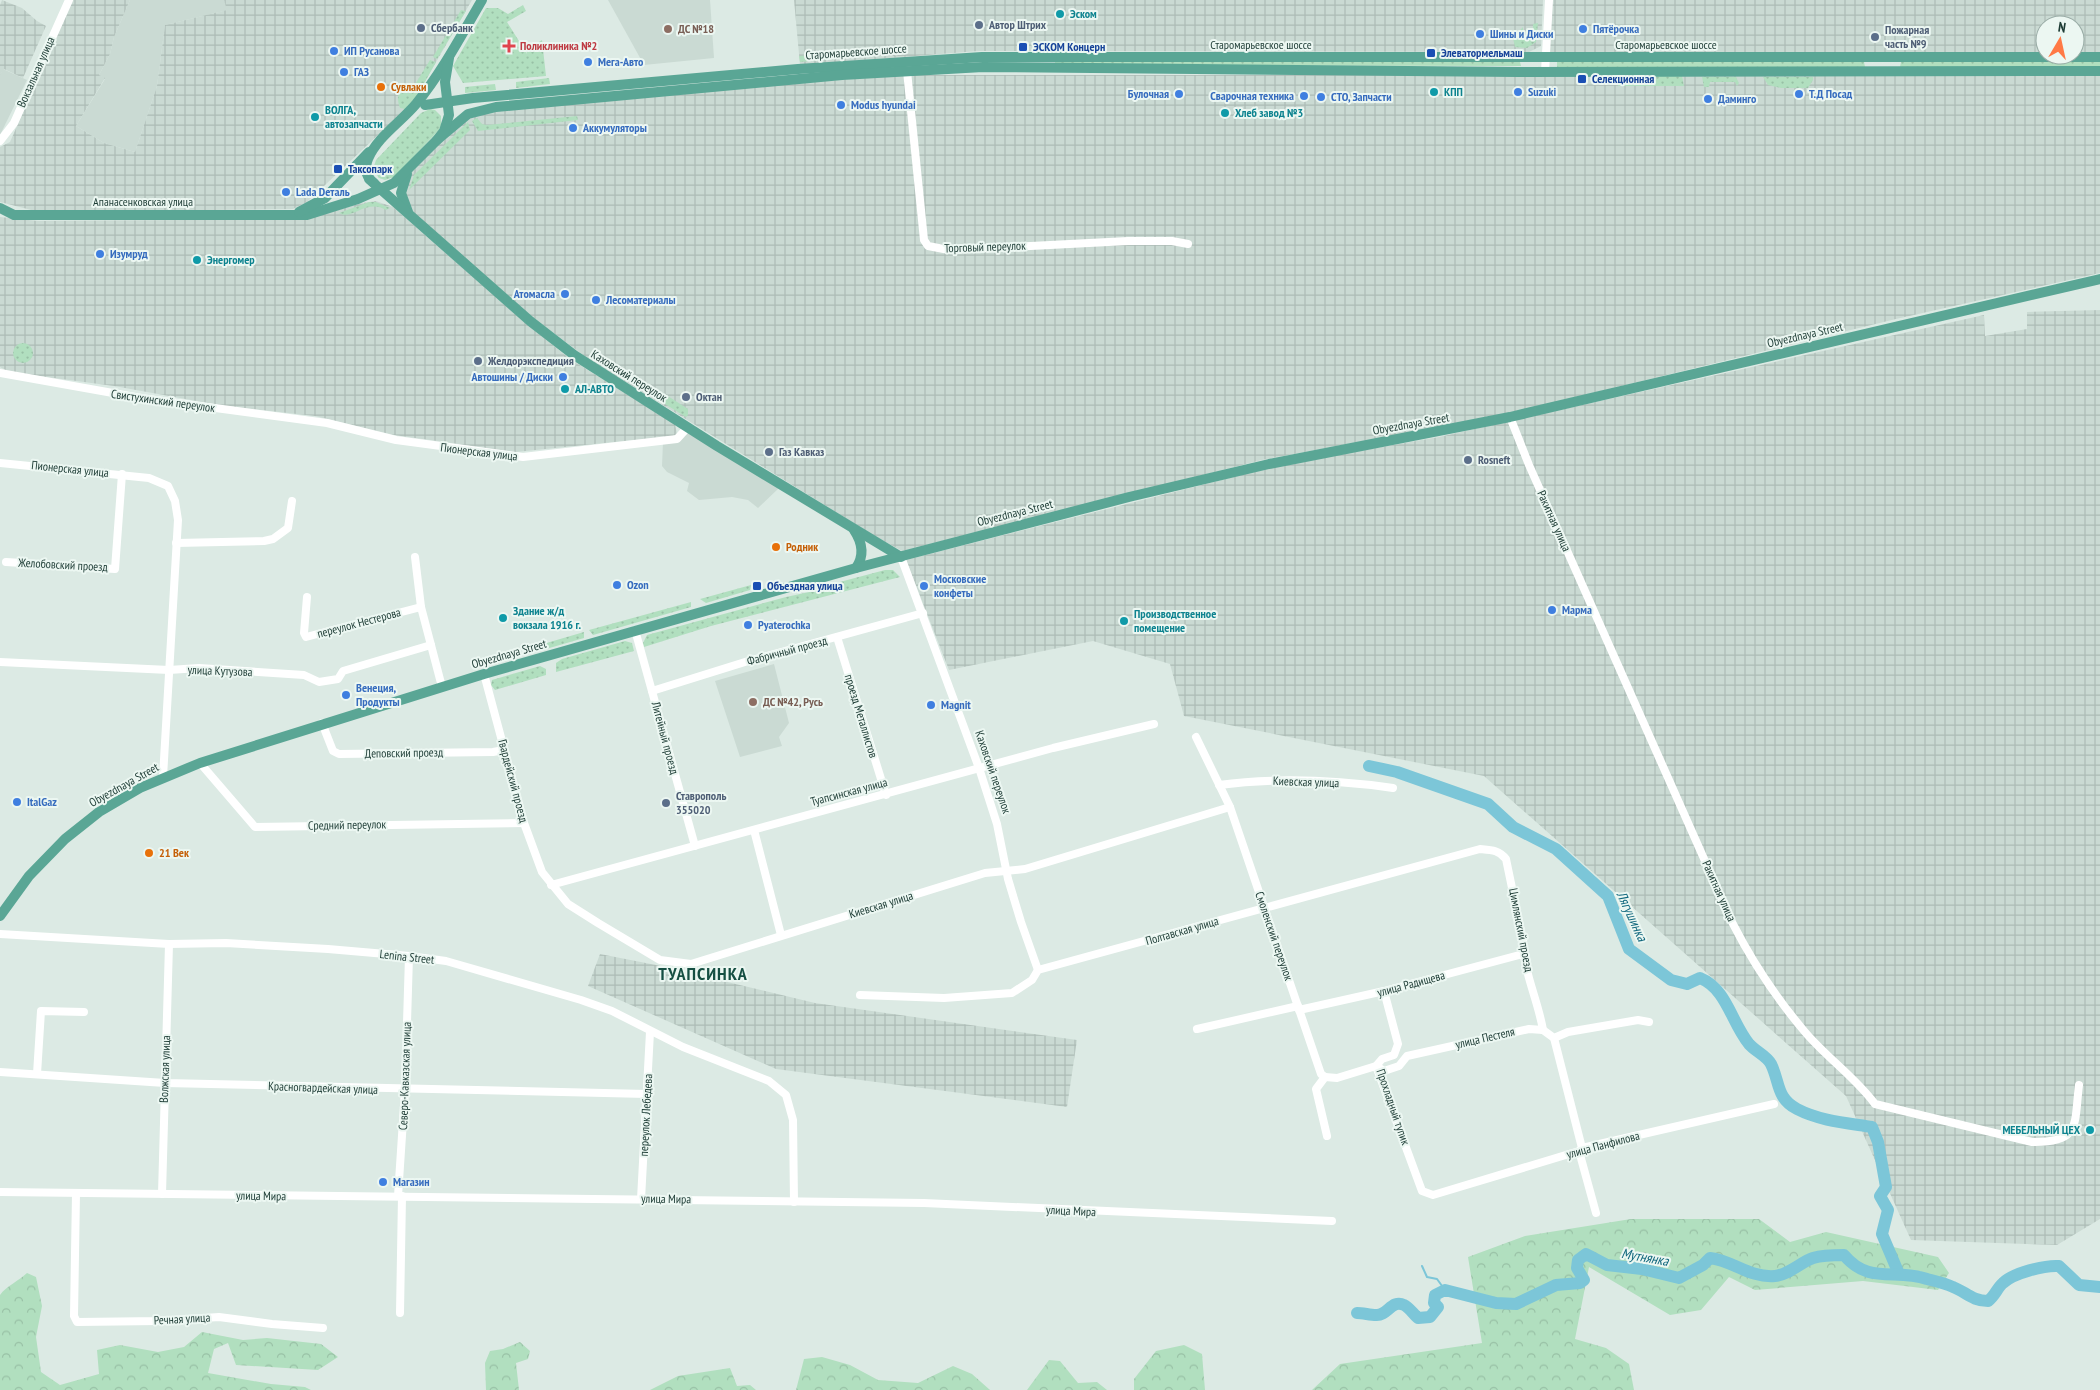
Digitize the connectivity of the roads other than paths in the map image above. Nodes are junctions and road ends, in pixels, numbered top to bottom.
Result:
1 (69, 0) edge
2 (482, 0) edge
3 (1549, 0) edge
4 (1545, 57) junction
5 (449, 58) junction
6 (1878, 58) junction
7 (2100, 58) edge
8 (908, 71) junction
9 (2100, 71) edge
10 (1545, 72) junction
11 (1878, 73) junction
12 (445, 82) junction
13 (464, 99) junction
14 (448, 100) junction
15 (425, 105) junction
16 (403, 118) junction
17 (446, 126) junction
18 (437, 140) junction
19 (0, 141) edge
20 (376, 145) junction
21 (408, 171) junction
22 (383, 188) junction
23 (358, 199) junction
24 (396, 205) junction
25 (0, 208) edge
26 (288, 214) junction
27 (411, 218) junction
28 (1188, 244) dead end
29 (2100, 279) edge
30 (0, 373) edge
31 (1510, 417) junction
32 (327, 423) joint
33 (688, 427) junction
34 (0, 463) edge
35 (122, 474) junction
36 (292, 501) dead end
37 (853, 529) junction
38 (176, 543) junction
39 (414, 557) dead end
40 (901, 557) junction
41 (6, 562) dead end
42 (856, 568) junction
43 (307, 597) dead end
44 (422, 607) junction
45 (923, 613) junction
46 (635, 630) junction
47 (837, 637) junction
48 (431, 645) junction
49 (0, 662) edge
50 (169, 670) junction
51 (484, 674) junction
52 (442, 687) junction
53 (652, 691) junction
54 (322, 723) junction
55 (1154, 724) dead end
56 (1196, 737) dead end
57 (504, 750) junction
58 (200, 763) junction
59 (979, 768) junction
60 (163, 777) junction
61 (1219, 785) junction
62 (1393, 788) dead end
63 (886, 795) junction
64 (1230, 807) junction
65 (524, 823) junction
66 (754, 830) junction
67 (695, 846) junction
68 (1506, 859) joint
69 (1007, 870) junction
70 (552, 885) junction
71 (1264, 907) junction
72 (0, 916) edge
73 (0, 934) edge
74 (780, 935) junction
75 (169, 944) junction
76 (1523, 954) junction
77 (409, 956) junction
78 (1038, 970) junction
79 (1384, 991) junction
80 (860, 995) dead end
81 (1298, 1008) junction
82 (84, 1012) dead end
83 (1649, 1022) dead end
84 (1197, 1029) dead end
85 (1543, 1030) junction
86 (650, 1032) junction
87 (1554, 1038) junction
88 (1401, 1057) junction
89 (1376, 1066) junction
90 (0, 1072) edge
91 (37, 1074) junction
92 (1325, 1077) junction
93 (165, 1083) junction
94 (2079, 1085) dead end
95 (405, 1090) junction
96 (647, 1094) junction
97 (1774, 1104) dead end
98 (1328, 1136) dead end
99 (1580, 1150) junction
100 (0, 1192) edge
101 (76, 1193) junction
102 (162, 1194) junction
103 (1433, 1195) joint
104 (400, 1196) junction
105 (641, 1199) junction
106 (794, 1202) junction
107 (1596, 1213) dead end
108 (1332, 1221) dead end
109 (400, 1312) dead end
110 (323, 1328) dead end

1 - 19 street, Вокзальная улица
2 - 5 main road
3 - 4 street
4 - 6 main road, Старомарьевское шоссе
4 - 10 street
4 - 13 main road, Старомарьевское шоссе
5 - 12 main road
5 - 16 main road
6 - 7 main road, Старомарьевское шоссе
6 - 11 main road
8 - 10 main road, Старомарьевское шоссе
8 - 18 main road, Старомарьевское шоссе
8 - 28 street, Торговый переулок
9 - 11 main road, Старомарьевское шоссе
10 - 11 main road, Старомарьевское шоссе
12 - 13 main road
12 - 14 main road
13 - 14 main road, Старомарьевское шоссе
14 - 15 main road, Старомарьевское шоссе
14 - 17 main road
15 - 16 main road, Старомарьевское шоссе
15 - 17 main road
16 - 20 main road
17 - 18 main road
18 - 21 main road
20 - 22 main road
20 - 26 main road
21 - 22 main road
21 - 27 main road
22 - 23 main road
22 - 24 main road
23 - 24 main road
23 - 26 main road
24 - 27 main road
25 - 26 main road, Апанасенковская улица
27 - 33 main road, Каховский переулок
29 - 31 main road, Obyezdnaya Street
30 - 32 street, Свистухинский переулок
31 - 40 main road, Obyezdnaya Street
31 - 94 street, Ракитная улица
32 - 33 street, Пионерская улица
33 - 37 main road, Каховский переулок
34 - 35 street, Пионерская улица
35 - 38 street, Пионерская улица
35 - 41 street, Желобовский проезд
36 - 38 street
37 - 40 main road, Каховский переулок
37 - 42 main road
38 - 50 street
39 - 44 street
40 - 42 main road, Obyezdnaya Street
40 - 45 street, Каховский переулок
42 - 46 main road, Obyezdnaya Street
43 - 44 street, переулок Нестерова
44 - 48 street
45 - 47 street, Фабричный проезд
45 - 59 street, Каховский переулок
46 - 51 main road, Obyezdnaya Street
46 - 53 street, Литейный проезд
47 - 53 street, Фабричный проезд
47 - 63 street, проезд Металлистов
48 - 50 street, улица Кутузова
48 - 52 street
49 - 50 street, улица Кутузова
50 - 60 street
51 - 52 main road, Obyezdnaya Street
51 - 57 street, Гвардейский проезд
52 - 54 main road, Obyezdnaya Street
53 - 67 street, Литейный проезд
54 - 57 street, Деповский проезд
54 - 58 main road, Obyezdnaya Street
55 - 59 street, Туапсинская улица
56 - 61 street, Смоленский переулок
57 - 65 street, Гвардейский проезд
58 - 60 main road, Obyezdnaya Street
58 - 65 street, Средний переулок
59 - 63 street, Туапсинская улица
59 - 69 street, Каховский переулок
60 - 72 main road, Obyezdnaya Street
61 - 62 street, Киевская улица
61 - 64 street, Смоленский переулок
63 - 66 street, Туапсинская улица
64 - 69 street, Киевская улица
64 - 71 street, Смоленский переулок
65 - 70 street, Гвардейский проезд
66 - 67 street, Туапсинская улица
66 - 74 street
67 - 70 street, Туапсинская улица
68 - 71 street, Полтавская улица
68 - 76 street, Цимлянский проезд
69 - 74 street, Киевская улица
69 - 78 street, Каховский переулок
70 - 74 street, Киевская улица
71 - 78 street, Полтавская улица
71 - 81 street, Смоленский переулок
73 - 75 street, Lenina Street
75 - 77 street, Lenina Street
75 - 93 street, Волжская улица
76 - 79 street, улица Радищева
76 - 85 street, Цимлянский проезд
77 - 86 street, Lenina Street
77 - 95 street, Северо-Кавказская улица
78 - 80 street
79 - 81 street, улица Радищева
79 - 88 street, Прохладный тупик
81 - 84 street, улица Радищева
81 - 92 street, Смоленский переулок
82 - 91 street
83 - 87 street
85 - 87 street
85 - 88 street, улица Пестеля
86 - 96 street, переулок Лебедева
86 - 106 street, Lenina Street
87 - 99 street
88 - 89 street, Прохладный тупик
88 - 89 street, улица Пестеля
89 - 92 street, улица Пестеля
89 - 103 street, Прохладный тупик
90 - 91 street, Красногвардейская улица
91 - 93 street, Красногвардейская улица
92 - 98 street
93 - 95 street, Красногвардейская улица
93 - 102 street, Волжская улица
95 - 96 street, Красногвардейская улица
95 - 104 street, Северо-Кавказская улица
96 - 105 street, переулок Лебедева
97 - 99 street, улица Панфилова
99 - 103 street, улица Панфилова
99 - 107 street
100 - 101 street, улица Мира
101 - 102 street, улица Мира
101 - 110 street, Речная улица
102 - 104 street, улица Мира
104 - 105 street, улица Мира
104 - 109 street, Северо-Кавказская улица
105 - 106 street, улица Мира
106 - 108 street, улица Мира

